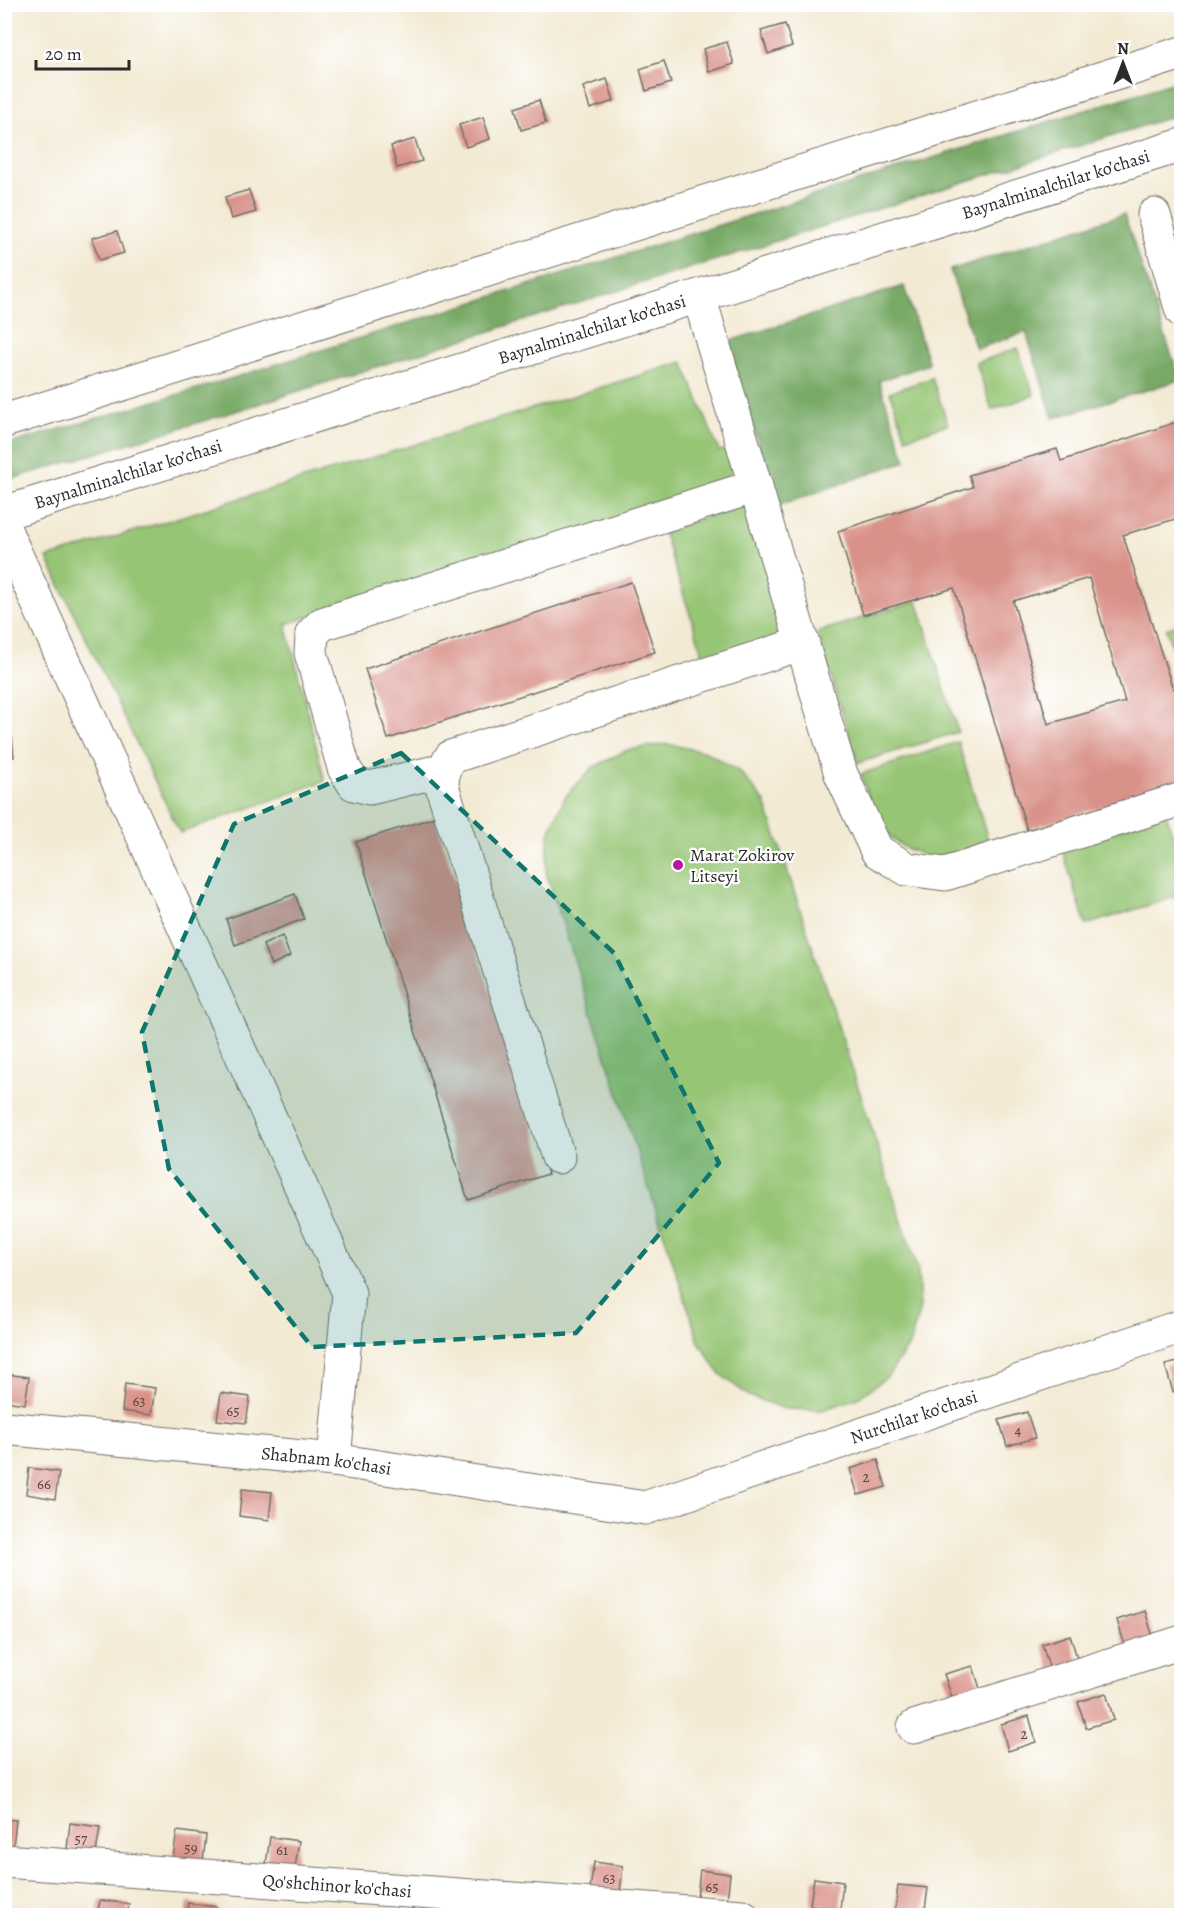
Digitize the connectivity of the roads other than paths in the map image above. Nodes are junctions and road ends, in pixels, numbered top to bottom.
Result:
1 (1182, 53) edge
2 (1182, 145) edge
3 (1154, 215) dead end
4 (699, 296) junction
5 (1182, 311) edge
6 (4, 421) edge
7 (756, 486) junction
8 (4, 513) edge
9 (4, 528) edge
10 (803, 643) junction
11 (443, 770) junction
12 (1182, 799) edge
13 (558, 1158) dead end
14 (1182, 1326) edge
15 (4, 1428) edge
16 (334, 1460) junction
17 (645, 1508) joint
18 (1182, 1642) edge
19 (914, 1727) dead end
20 (4, 1861) edge
21 (742, 1916) edge

1 - 6 street
2 - 4 street, Baynalminalchilar ko’chasi
3 - 5 street
4 - 7 street
4 - 8 street, Baynalminalchilar ko’chasi
7 - 10 street
7 - 11 street
9 - 16 street
10 - 11 street
10 - 12 street
11 - 13 street
14 - 17 street, Nurchilar ko'chasi
15 - 16 street, Shabnam ko'chasi
16 - 17 street, Shabnam ko'chasi
18 - 19 street
20 - 21 street, Qo'shchinor ko'chasi

